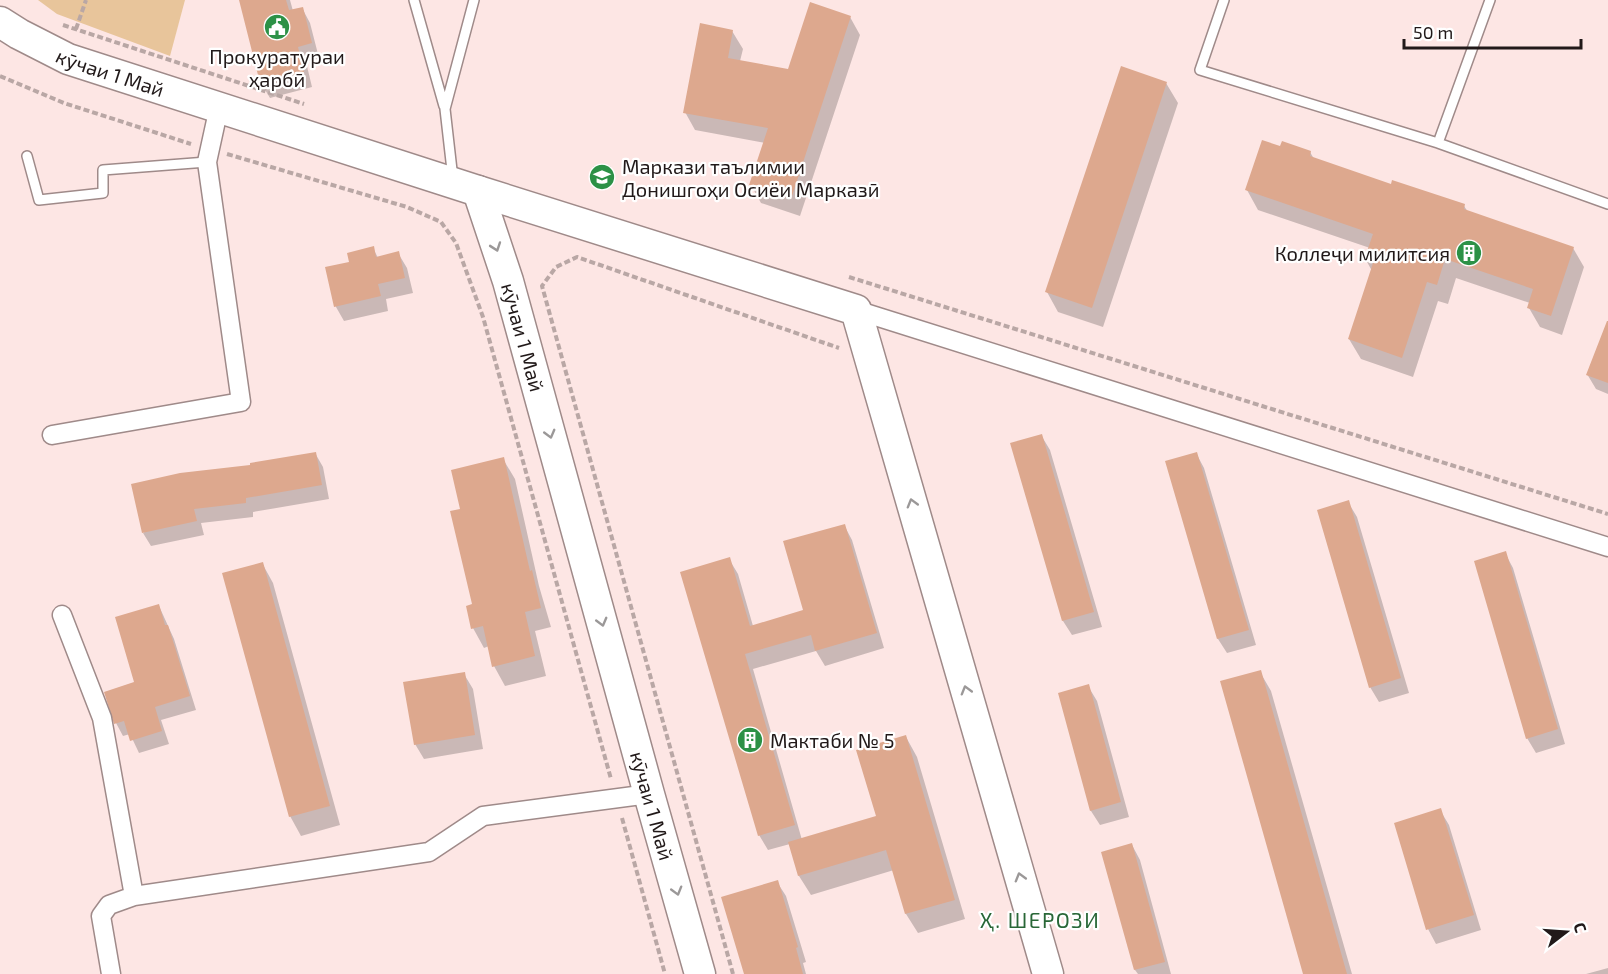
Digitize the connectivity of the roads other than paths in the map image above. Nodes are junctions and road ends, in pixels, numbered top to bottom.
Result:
1 (414, 0) edge
2 (474, 0) edge
3 (1224, 0) edge
4 (1490, 0) edge
5 (0, 22) edge
6 (219, 107) junction
7 (445, 109) junction
8 (1438, 143) junction
9 (208, 155) junction
10 (27, 156) dead end
11 (465, 187) junction
12 (1608, 204) edge
13 (856, 310) junction
14 (52, 435) dead end
15 (1608, 547) edge
16 (62, 615) dead end
17 (649, 794) junction
18 (134, 896) junction
19 (111, 974) edge
20 (700, 974) edge
21 (1048, 974) edge

1 - 7 lane
2 - 7 lane
3 - 8 lane
4 - 8 lane
5 - 6 main road, кӯчаи 1 Май
6 - 9 street
6 - 11 main road, кӯчаи 1 Май
7 - 11 lane
8 - 12 lane
9 - 10 lane
9 - 14 street
11 - 13 main road
11 -> 17 main road, кӯчаи 1 Май
13 - 15 street
21 -> 13 main road
16 - 18 street
17 - 18 street
17 -> 20 main road, кӯчаи 1 Май
18 - 19 street

